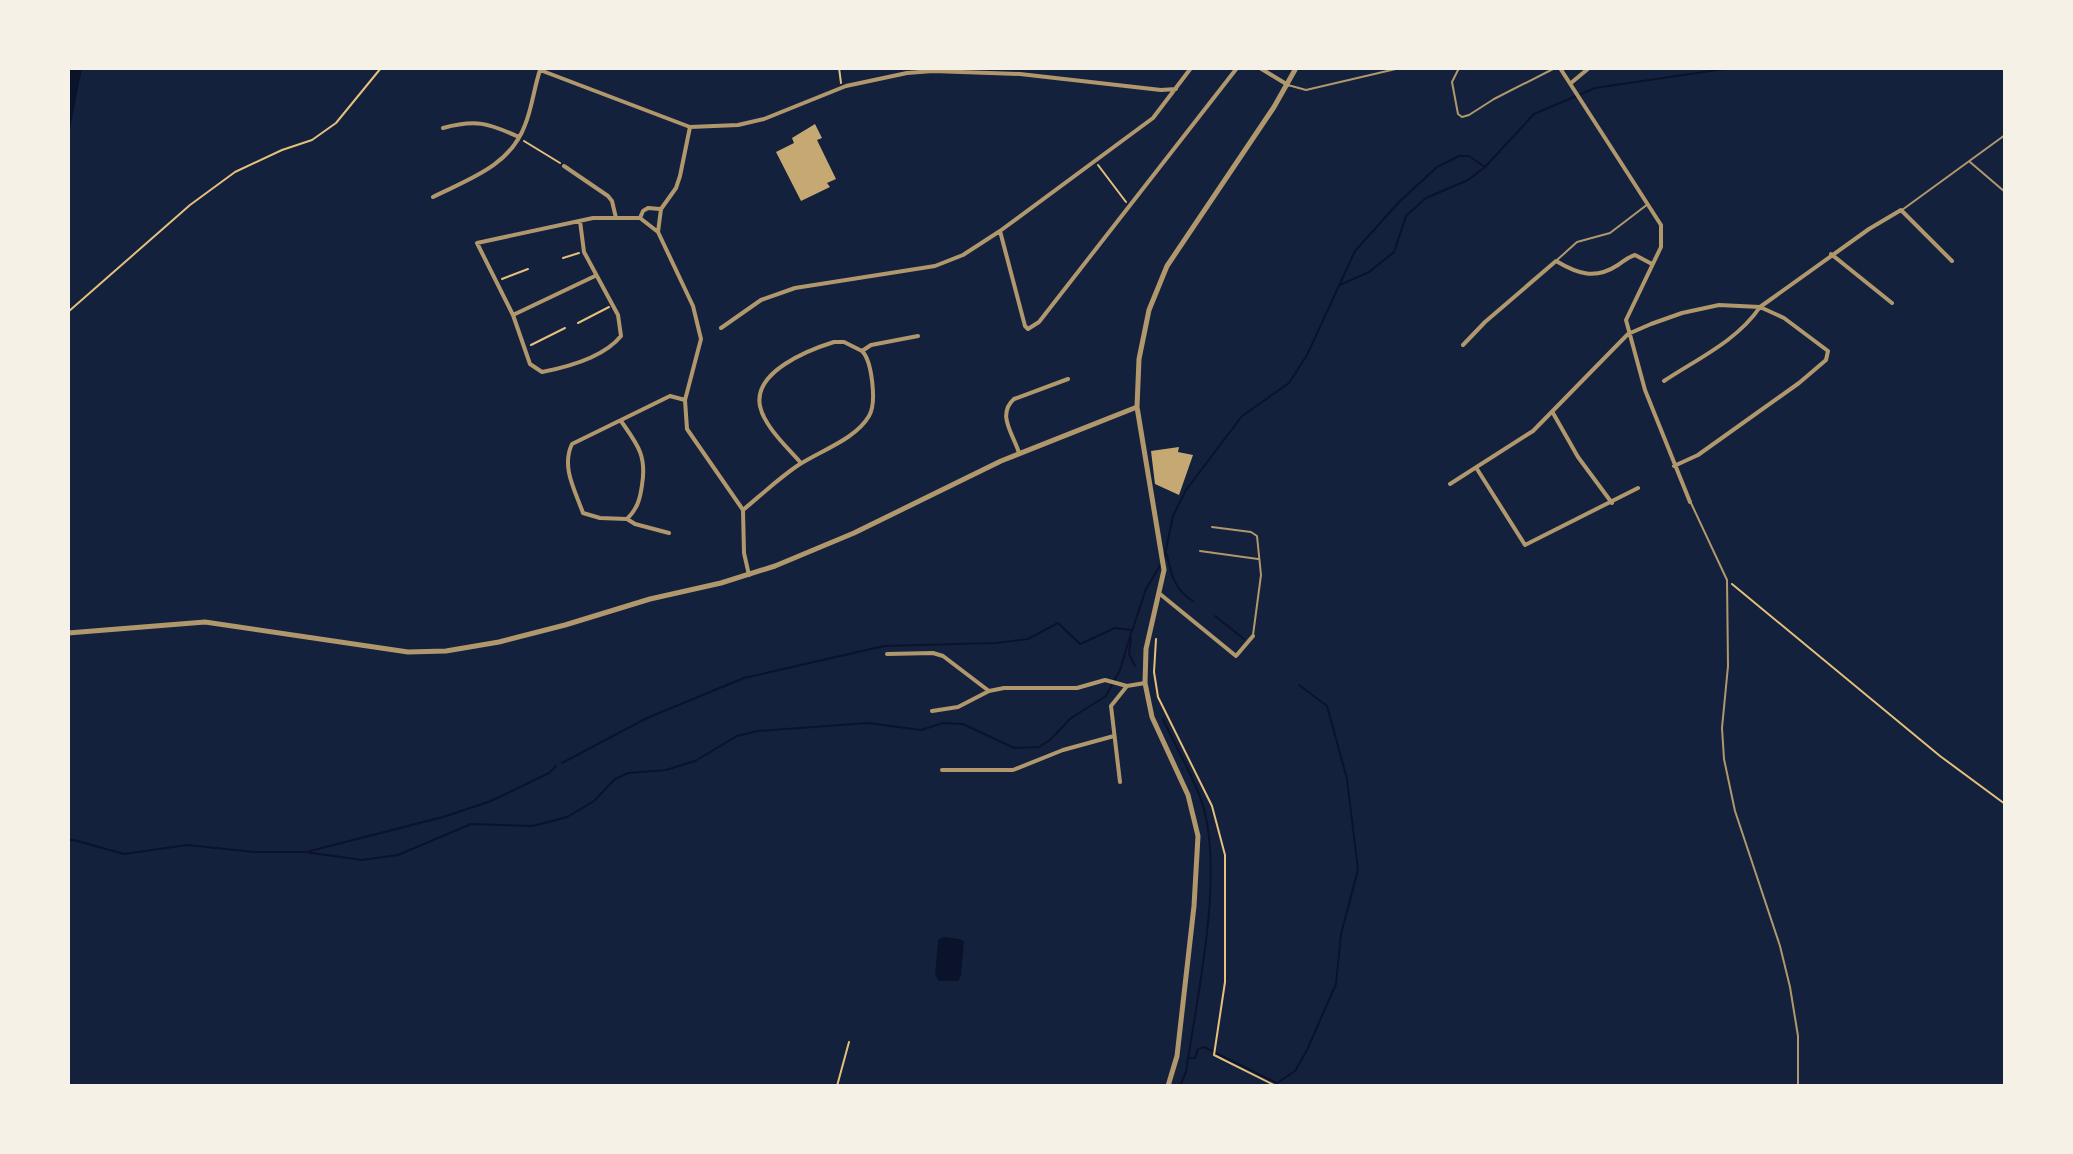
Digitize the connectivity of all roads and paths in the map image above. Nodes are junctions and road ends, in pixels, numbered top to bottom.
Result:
1 (381, 68) edge
2 (839, 68) edge
3 (1191, 68) edge
4 (1237, 68) edge
5 (1260, 68) edge
6 (1296, 68) edge
7 (1400, 68) edge
8 (1459, 68) edge
9 (1557, 68) edge
10 (1589, 68) edge
11 (540, 69) edge
12 (1571, 83) junction
13 (1288, 85) junction
14 (841, 88) junction
15 (1176, 89) junction
16 (690, 127) junction
17 (443, 128) dead end
18 (2005, 135) edge
19 (519, 137) junction
20 (1094, 159) junction
21 (1969, 161) junction
22 (564, 166) joint
23 (2005, 192) edge
24 (433, 197) dead end
25 (1122, 197) dead end
26 (1649, 203) junction
27 (661, 209) junction
28 (1901, 210) junction
29 (616, 218) junction
30 (640, 218) junction
31 (580, 221) junction
32 (1000, 231) junction
33 (658, 232) junction
34 (584, 252) junction
35 (1831, 254) junction
36 (563, 258) dead end
37 (1556, 261) junction
38 (1952, 261) dead end
39 (1653, 265) junction
40 (528, 269) dead end
41 (595, 276) junction
42 (497, 280) junction
43 (1892, 303) dead end
44 (613, 304) junction
45 (1760, 307) junction
46 (68, 312) edge
47 (513, 315) junction
48 (578, 323) dead end
49 (565, 328) dead end
50 (721, 328) dead end
51 (1628, 334) junction
52 (918, 336) dead end
53 (1463, 345) dead end
54 (523, 349) junction
55 (862, 351) junction
56 (1068, 379) dead end
57 (1664, 381) dead end
58 (685, 400) junction
59 (1137, 407) junction
60 (1553, 413) junction
61 (621, 421) junction
62 (1020, 453) junction
63 (800, 463) junction
64 (1674, 466) junction
65 (1477, 469) junction
66 (1450, 484) dead end
67 (1638, 488) dead end
68 (1690, 502) joint
69 (1612, 503) junction
70 (743, 510) junction
71 (627, 519) junction
72 (1212, 527) dead end
73 (669, 533) dead end
74 (1200, 551) dead end
75 (1259, 559) junction
76 (749, 575) junction
77 (1727, 580) junction
78 (1160, 594) junction
79 (68, 633) edge
80 (1156, 636) dead end
81 (1251, 638) joint
82 (887, 654) dead end
83 (1145, 683) junction
84 (1124, 685) junction
85 (989, 691) junction
86 (932, 711) dead end
87 (1114, 736) junction
88 (942, 770) dead end
89 (1120, 782) dead end
90 (2005, 804) edge
91 (849, 1042) dead end
92 (837, 1086) edge
93 (1168, 1086) edge
94 (1276, 1086) edge
95 (1798, 1086) edge

1 - 46 path
2 - 14 path
3 - 15 street
4 - 32 street
5 - 13 street
6 - 13 street
7 - 13 lane
8 - 9 lane
9 - 12 street
10 - 12 street
11 - 16 street
11 - 19 street
12 - 26 street
13 - 59 street
14 - 15 street
14 - 16 street
15 - 20 street
16 - 27 street
17 - 19 street
18 - 21 lane
19 - 22 path
19 - 24 street
20 - 25 path
20 - 32 street
21 - 23 lane
21 - 28 lane
22 - 29 street
26 - 37 lane
26 - 39 street
27 - 30 street
27 - 33 street
28 - 35 street
28 - 38 street
29 - 30 street
29 - 31 street
30 - 33 street
31 - 34 street
31 - 42 street
32 - 50 street
33 - 58 street
34 - 36 path
34 - 41 street
35 - 43 street
35 - 45 street
37 - 39 street
37 - 53 street
39 - 51 street
40 - 42 path
41 - 44 street
41 - 47 street
42 - 47 street
44 - 48 path
44 - 54 street
45 - 51 street
45 - 57 street
45 - 64 street
47 - 54 street
49 - 54 path
51 - 60 street
51 - 64 street
52 - 55 street
55 - 63 street
55 - 63 street
56 - 62 street
58 - 61 street
58 - 70 street
59 - 62 street
59 - 78 street
60 - 65 street
60 - 69 street
61 - 71 street
61 - 71 street
62 - 76 street
63 - 70 street
64 - 68 street
65 - 66 street
65 - 69 street
67 - 69 street
68 - 77 lane
70 - 76 street
71 - 73 street
72 - 75 lane
74 - 75 lane
75 - 81 lane
76 - 79 street
77 - 90 path
77 - 95 lane
78 - 81 street
78 - 83 street
80 - 94 path
82 - 85 street
83 - 84 street
83 - 93 street
84 - 85 street
84 - 87 street
85 - 86 street
87 - 88 street
87 - 89 street
91 - 92 path

